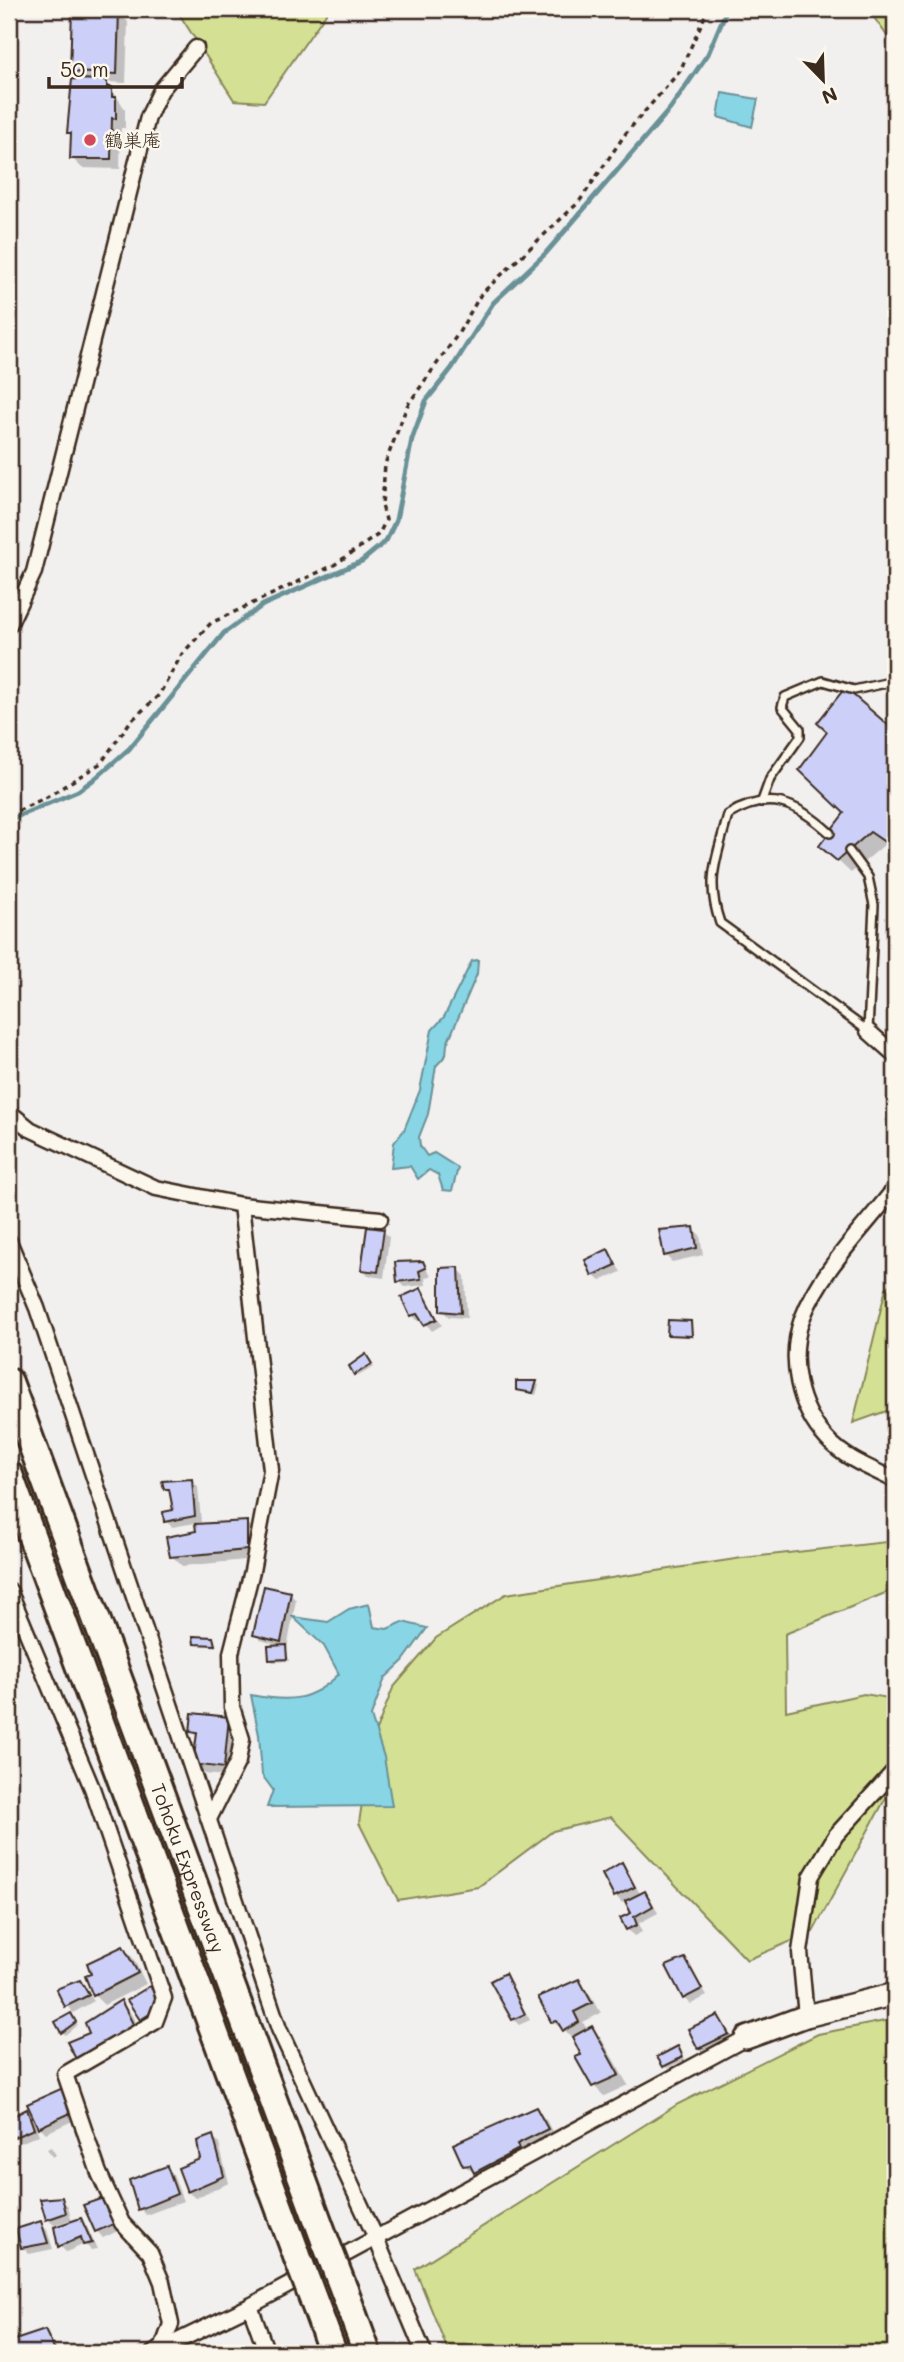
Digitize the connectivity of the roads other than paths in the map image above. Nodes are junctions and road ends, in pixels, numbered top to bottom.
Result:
1 (196, 48) dead end
2 (9, 625) edge
3 (895, 681) edge
4 (762, 801) junction
5 (830, 833) dead end
6 (849, 851) dead end
7 (868, 1031) junction
8 (895, 1055) edge
9 (9, 1112) edge
10 (895, 1188) edge
11 (241, 1205) junction
12 (380, 1219) dead end
13 (9, 1241) edge
14 (9, 1381) edge
15 (9, 1475) edge
16 (895, 1480) edge
17 (9, 1590) edge
18 (895, 1770) edge
19 (209, 1819) junction
20 (895, 1994) edge
21 (806, 2016) junction
22 (746, 2038) joint
23 (375, 2236) junction
24 (250, 2306) junction
25 (158, 2351) edge
26 (268, 2353) edge
27 (333, 2353) edge
28 (367, 2353) edge
29 (424, 2353) edge

1 - 2 street
3 - 4 lane
4 - 5 lane
4 - 7 lane
6 - 7 lane
7 - 8 street
9 - 11 street
10 - 16 street
11 - 12 street
11 - 19 street
13 - 19 street
14 - 28 highway, Tohoku Expressway, bridge
15 - 27 highway, Tohoku Expressway, bridge
17 - 25 street
18 - 21 street
19 - 23 street
20 - 21 street
21 - 22 street
22 - 23 street
23 - 24 street
23 - 29 street
24 - 25 street
24 - 26 street

